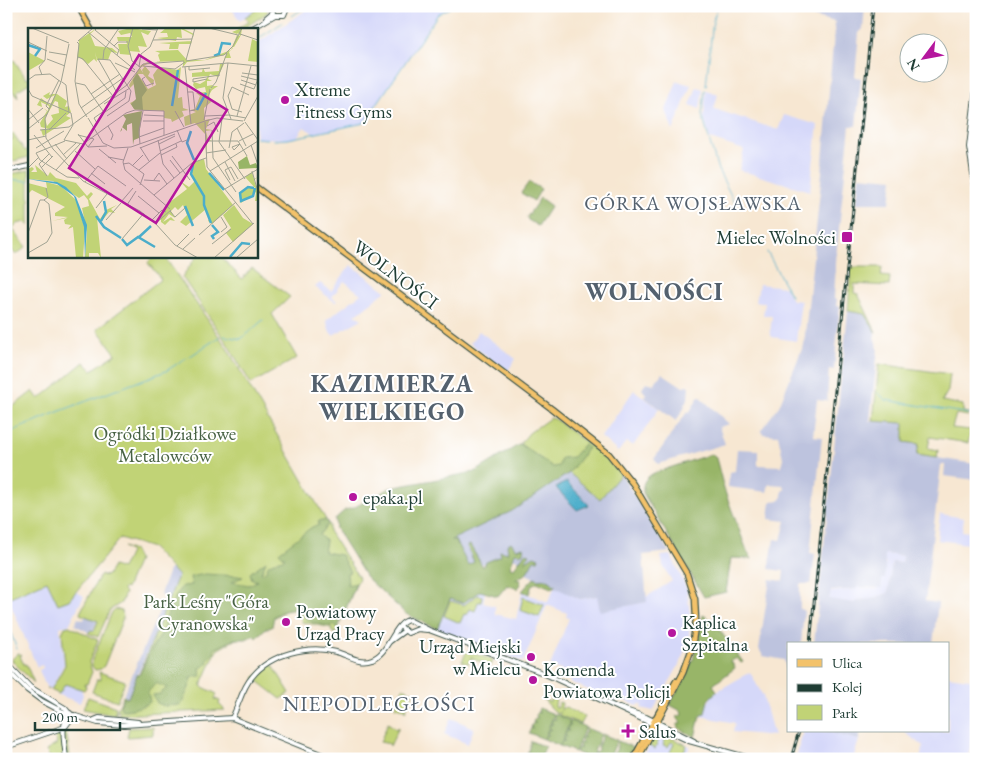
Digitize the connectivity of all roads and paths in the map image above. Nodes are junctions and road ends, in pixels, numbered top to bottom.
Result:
1 (78, 6) edge
2 (275, 6) edge
3 (286, 7) edge
4 (274, 13) junction
5 (89, 28) edge
6 (253, 28) edge
7 (976, 88) edge
8 (28, 166) edge
9 (6, 171) edge
10 (258, 189) edge
11 (976, 193) edge
12 (415, 624) junction
13 (402, 629) junction
14 (415, 630) junction
15 (429, 630) junction
16 (6, 662) edge
17 (6, 669) edge
18 (71, 714) junction
19 (232, 718) junction
20 (654, 723) junction
21 (64, 727) junction
22 (6, 747) edge
23 (976, 747) edge
24 (66, 759) edge
25 (333, 759) edge
26 (633, 759) edge
27 (638, 759) edge
28 (753, 759) edge
29 (972, 759) edge

1 - 5 main road
2 - 4 street
3 - 4 street
4 - 6 street
7 - 11 street
8 - 9 street
10 - 20 main road, WOLNOŚCI
12 - 13 street
12 - 14 street
12 - 15 street
13 - 14 street
13 - 19 street
14 - 15 street
15 - 20 street
16 - 18 street
17 - 18 street
18 - 19 street
18 - 21 street
19 - 25 street
20 - 26 main road
20 - 27 main road
20 - 28 street
21 - 22 street
21 - 24 street
23 - 29 street

